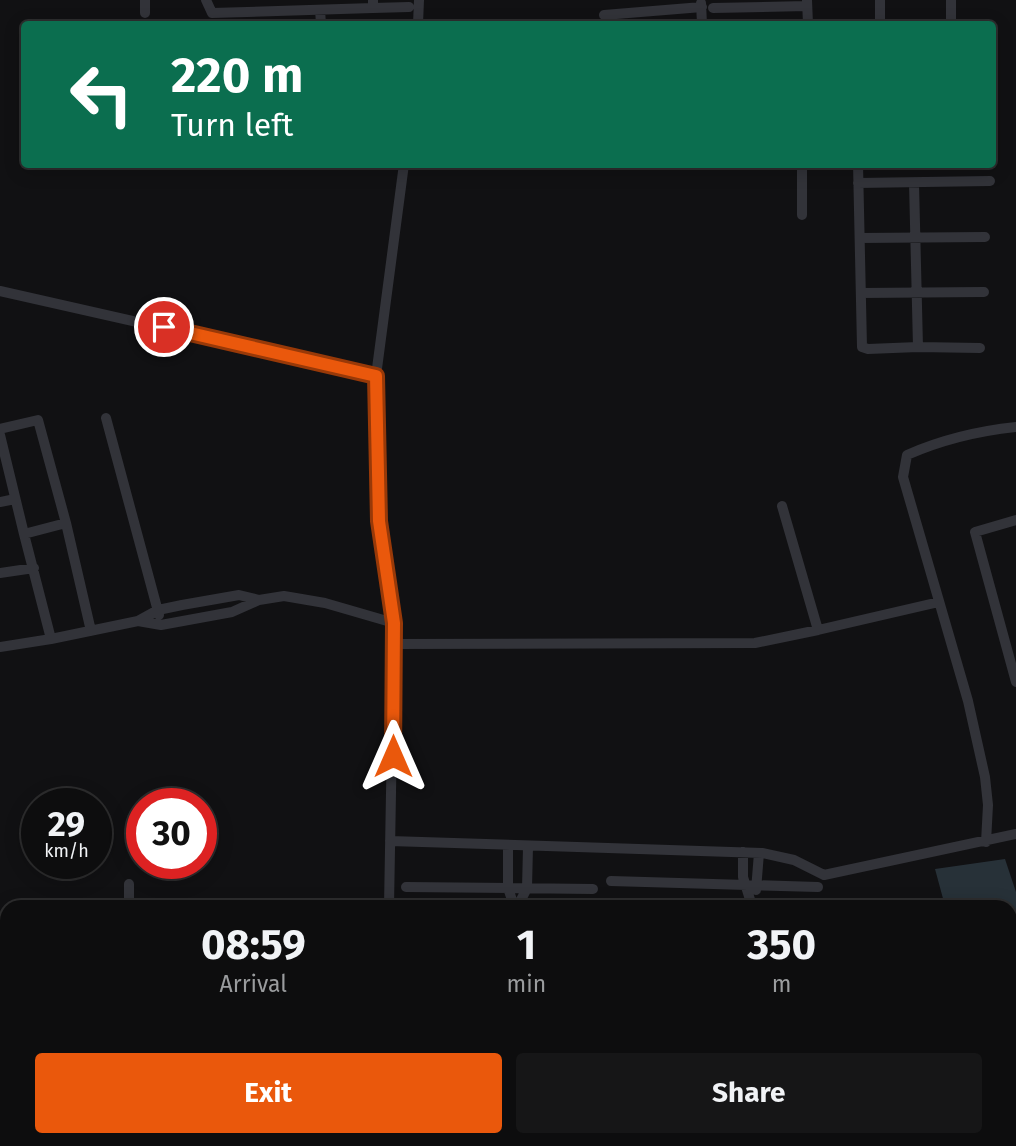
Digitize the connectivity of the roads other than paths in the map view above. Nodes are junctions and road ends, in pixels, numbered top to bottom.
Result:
1 (145, 0) edge
2 (206, 0) edge
3 (880, 0) edge
4 (951, 0) edge
5 (414, 3) edge
6 (807, 3) edge
7 (373, 4) edge
8 (705, 5) edge
9 (320, 10) junction
10 (145, 13) dead end
11 (604, 15) dead end
12 (321, 21) edge
13 (417, 21) edge
14 (808, 21) edge
15 (880, 21) edge
16 (951, 21) edge
17 (403, 168) edge
18 (802, 168) edge
19 (858, 168) edge
20 (990, 181) dead end
21 (858, 183) junction
22 (914, 183) junction
23 (802, 215) dead end
24 (915, 236) junction
25 (985, 237) dead end
26 (860, 238) junction
27 (0, 290) edge
28 (984, 292) dead end
29 (861, 293) junction
30 (916, 293) junction
31 (918, 347) junction
32 (980, 348) dead end
33 (376, 376) junction
34 (106, 418) dead end
35 (1016, 427) edge
36 (0, 429) edge
37 (0, 435) edge
38 (15, 499) junction
39 (0, 502) edge
40 (782, 506) dead end
41 (1016, 520) edge
42 (66, 523) junction
43 (24, 534) junction
44 (34, 568) junction
45 (0, 573) edge
46 (259, 600) junction
47 (939, 602) junction
48 (158, 610) junction
49 (138, 621) junction
50 (394, 623) junction
51 (161, 625) junction
52 (818, 630) junction
53 (91, 631) junction
54 (51, 639) junction
55 (392, 644) junction
56 (0, 647) edge
57 (1016, 682) edge
58 (1016, 835) edge
59 (390, 841) junction
60 (986, 842) junction
61 (508, 847) junction
62 (528, 847) junction
63 (743, 852) junction
64 (759, 853) junction
65 (611, 881) dead end
66 (129, 884) dead end
67 (751, 886) junction
68 (406, 887) dead end
69 (818, 887) dead end
70 (508, 888) junction
71 (527, 888) junction
72 (593, 889) dead end
73 (129, 900) edge
74 (389, 900) edge
75 (513, 900) edge
76 (520, 900) edge
77 (751, 900) edge

1 - 10 street
2 - 9 street
3 - 15 street
4 - 16 street
5 - 7 street
5 - 13 street
6 - 8 street
6 - 14 street
7 - 9 street
8 - 11 street
9 - 12 street
17 - 33 street
18 - 23 street
19 - 21 street
20 - 22 street
21 - 22 street
21 - 26 street
22 - 24 street
24 - 25 street
24 - 26 street
24 - 30 street
26 - 29 street
27 - 33 street
28 - 30 street
29 - 30 street
29 - 31 street
30 - 31 street
31 - 32 street
33 - 50 street
34 - 48 street
35 - 47 street
36 - 42 street
37 - 38 street
38 - 39 street
38 - 43 street
40 - 52 street
41 - 57 street
42 - 43 street
42 - 53 street
43 - 44 street
44 - 45 street
44 - 54 street
46 - 48 street
46 - 50 street
46 - 51 street
47 - 52 street
47 - 60 street
48 - 49 street
48 - 51 street
49 - 51 street
49 - 53 street
50 - 55 street
52 - 55 street
53 - 54 street
54 - 56 street
55 - 59 street
58 - 60 street
59 - 61 street
59 - 74 street
60 - 64 street
61 - 62 street
61 - 70 street
62 - 63 street
62 - 71 street
63 - 64 street
63 - 67 street
64 - 67 street
65 - 67 street
66 - 73 street
67 - 69 street
67 - 77 street
68 - 70 street
70 - 71 street
70 - 75 street
71 - 72 street
71 - 76 street

